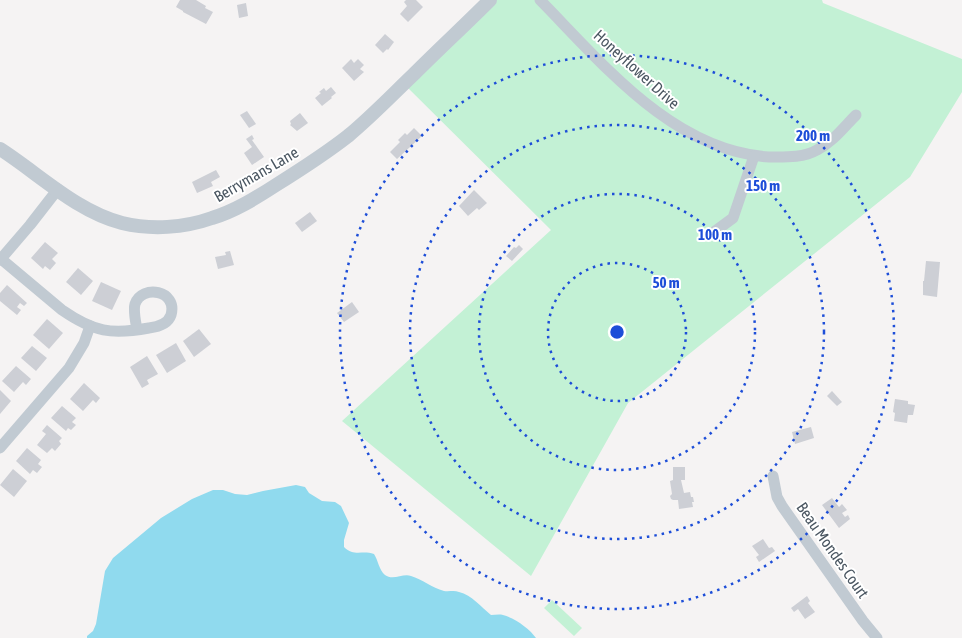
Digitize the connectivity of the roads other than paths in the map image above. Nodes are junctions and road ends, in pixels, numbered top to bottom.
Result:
1 (490, 0) edge
2 (540, 0) edge
3 (856, 114) dead end
4 (0, 149) edge
5 (754, 156) junction
6 (58, 189) junction
7 (714, 232) dead end
8 (0, 259) edge
9 (90, 326) junction
10 (137, 330) dead end
11 (0, 448) edge
12 (773, 476) dead end
13 (877, 638) edge

1 - 6 street, Berrymans Lane
2 - 5 street, Honeyflower Drive
3 - 5 street, Honeyflower Drive
4 - 6 street, Berrymans Lane
5 - 7 street
6 - 8 street
8 - 9 street
9 - 10 street
9 - 11 street
12 - 13 street, Beau Mondes Court

